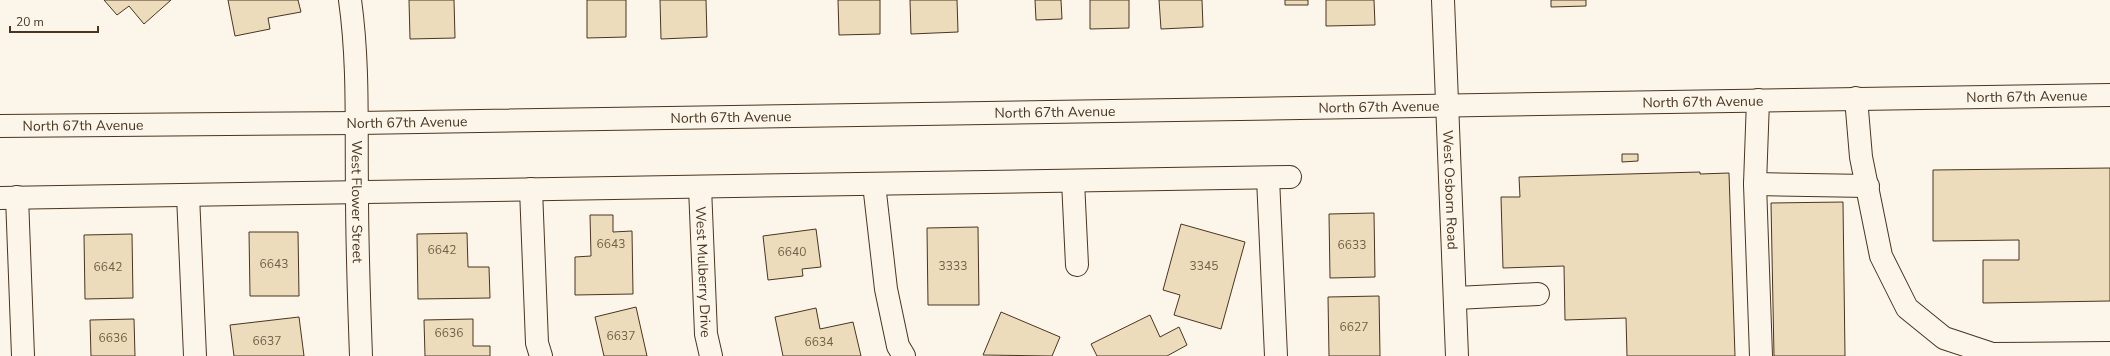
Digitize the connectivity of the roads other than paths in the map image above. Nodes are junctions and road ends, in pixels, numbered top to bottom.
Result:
1 (350, 0) edge
2 (1443, 0) edge
3 (2110, 95) edge
4 (1856, 98) junction
5 (1758, 100) junction
6 (1447, 106) junction
7 (358, 122) junction
8 (0, 126) edge
9 (1290, 177) dead end
10 (1268, 178) junction
11 (1073, 181) junction
12 (874, 184) junction
13 (1755, 184) junction
14 (1868, 186) junction
15 (700, 187) junction
16 (531, 189) junction
17 (357, 192) junction
18 (188, 195) junction
19 (9, 198) edge
20 (1077, 265) dead end
21 (1538, 294) dead end
22 (1456, 298) junction
23 (2110, 353) edge
24 (23, 356) edge
25 (195, 356) edge
26 (361, 356) edge
27 (541, 356) edge
28 (711, 356) edge
29 (904, 356) edge
30 (1276, 356) edge
31 (1457, 356) edge
32 (1761, 356) edge

1 - 7 street, West Flower Street
2 - 6 street, West Osborn Road
3 - 4 street, North 67th Avenue
4 - 5 street, North 67th Avenue
4 - 14 street
5 - 6 street, North 67th Avenue
5 - 13 street
6 - 7 street, North 67th Avenue
6 - 22 street, West Osborn Road
7 - 8 street, North 67th Avenue
7 - 17 street, West Flower Street
9 - 10 street
10 - 11 street
10 - 30 street
11 - 12 street
11 - 20 street
12 - 15 street
12 - 29 street
13 - 14 street
13 - 32 street
14 - 23 street
15 - 16 street
15 - 28 street, West Mulberry Drive
16 - 17 street
16 - 27 street
17 - 18 street
17 - 26 street, West Flower Street
18 - 19 street
18 - 25 street
19 - 24 street
21 - 22 street
22 - 31 street, West Osborn Road

